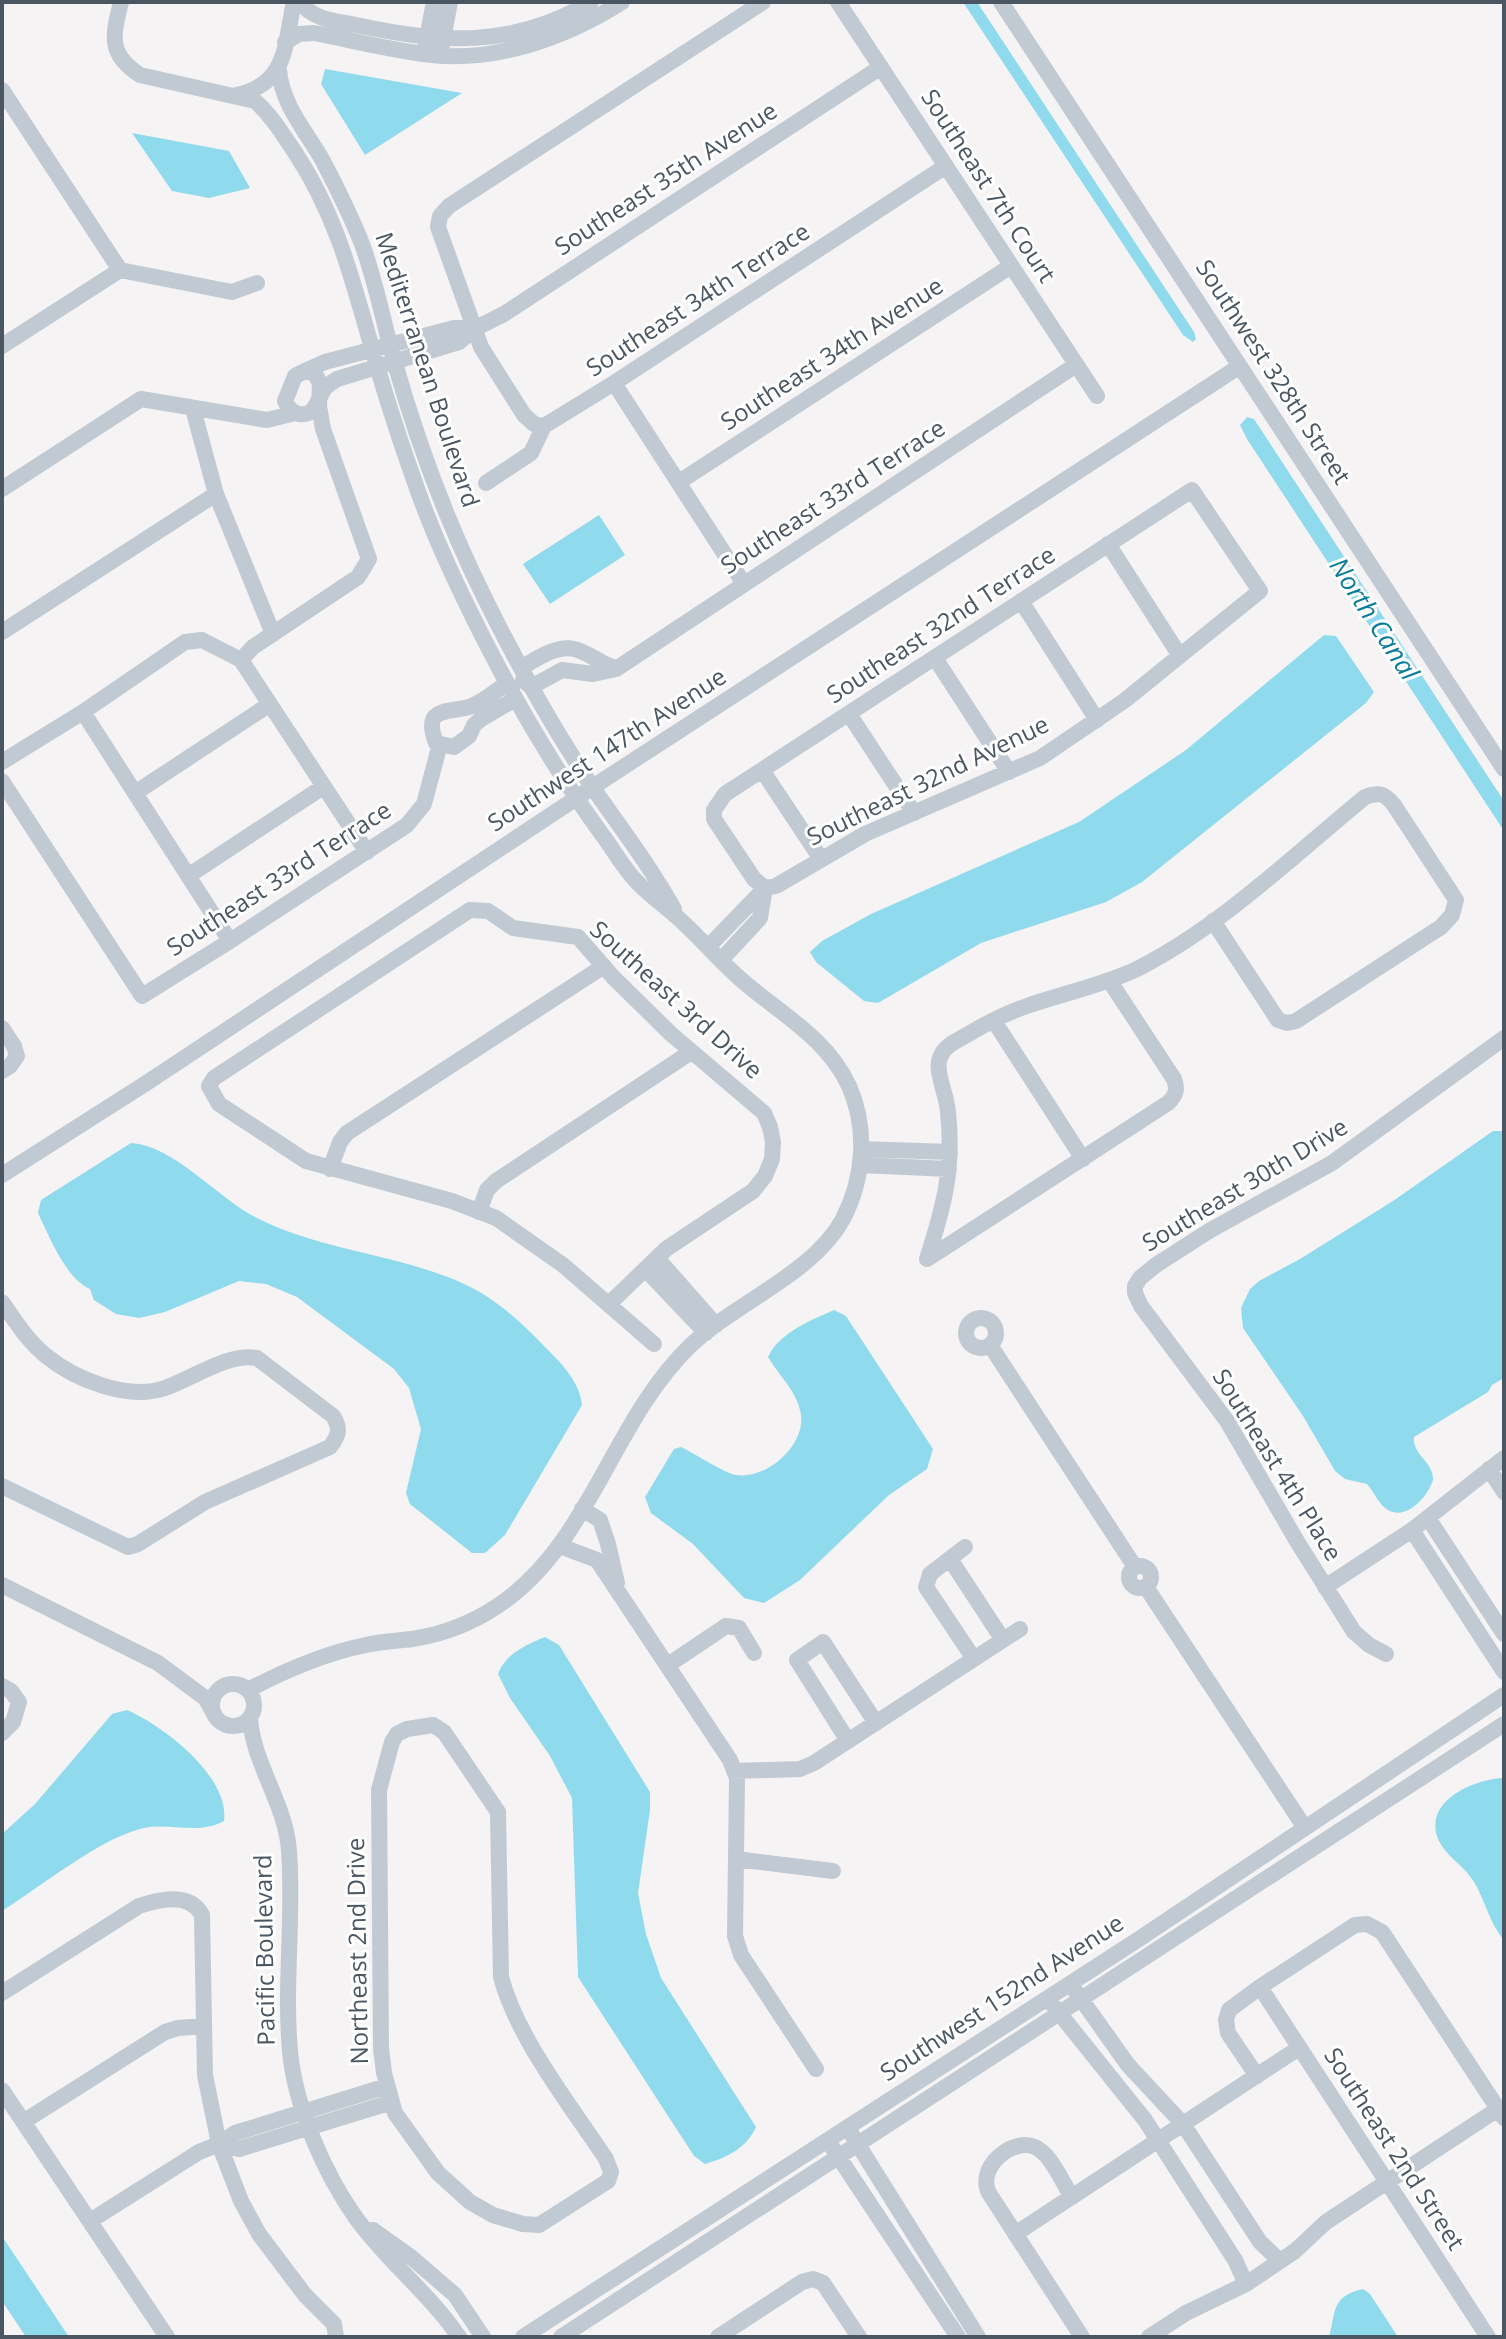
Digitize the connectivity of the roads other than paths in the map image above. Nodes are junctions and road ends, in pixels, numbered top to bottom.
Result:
1 (121, 2) edge
2 (297, 2) edge
3 (434, 2) edge
4 (450, 2) edge
5 (591, 2) edge
6 (622, 2) edge
7 (763, 2) edge
8 (838, 2) edge
9 (1001, 2) edge
10 (285, 42) junction
11 (433, 47) junction
12 (881, 67) junction
13 (279, 70) junction
14 (2, 90) edge
15 (235, 96) junction
16 (946, 166) junction
17 (1011, 266) junction
18 (120, 270) junction
19 (257, 283) dead end
20 (476, 328) junction
21 (2, 346) edge
22 (392, 353) junction
23 (375, 357) junction
24 (325, 362) junction
25 (1076, 365) junction
26 (1240, 366) junction
27 (307, 370) junction
28 (334, 381) junction
29 (614, 383) junction
30 (1097, 396) dead end
31 (285, 397) junction
32 (320, 397) junction
33 (193, 409) junction
34 (298, 413) junction
35 (263, 418) junction
36 (544, 426) junction
37 (323, 429) junction
38 (679, 482) junction
39 (486, 483) dead end
40 (2, 489) edge
41 (216, 494) junction
42 (1108, 544) junction
43 (744, 584) junction
44 (1260, 591) joint
45 (1021, 601) junction
46 (2, 632) edge
47 (273, 634) junction
48 (1180, 656) junction
49 (935, 658) junction
50 (241, 660) junction
51 (498, 665) junction
52 (521, 668) junction
53 (616, 669) junction
54 (506, 684) junction
55 (531, 687) junction
56 (515, 699) junction
57 (270, 704) junction
58 (458, 708) junction
59 (544, 710) junction
60 (83, 712) junction
61 (849, 714) junction
62 (1097, 720) junction
63 (469, 736) junction
64 (440, 744) junction
65 (2, 762) edge
66 (1504, 769) edge
67 (762, 770) junction
68 (1009, 772) junction
69 (2, 781) edge
70 (323, 787) junction
71 (593, 787) junction
72 (135, 793) junction
73 (575, 799) junction
74 (914, 813) junction
75 (367, 852) junction
76 (821, 859) junction
77 (188, 876) junction
78 (765, 888) junction
79 (680, 919) junction
80 (1213, 921) junction
81 (230, 941) junction
82 (708, 947) junction
83 (721, 960) junction
84 (604, 966) junction
85 (1109, 980) junction
86 (994, 1021) junction
87 (2, 1028) edge
88 (1504, 1038) edge
89 (691, 1052) junction
90 (2, 1071) edge
91 (950, 1152) junction
92 (860, 1157) junction
93 (1083, 1159) junction
94 (330, 1169) junction
95 (949, 1169) junction
96 (2, 1175) edge
97 (479, 1212) junction
98 (941, 1214) junction
99 (976, 1228) junction
100 (651, 1263) junction
101 (1135, 1293) joint
102 (2, 1302) edge
103 (609, 1304) junction
104 (711, 1329) junction
105 (654, 1344) dead end
106 (990, 1345) dead end
107 (1504, 1458) edge
108 (1489, 1469) junction
109 (4, 1491) edge
110 (1504, 1492) edge
111 (582, 1509) junction
112 (1428, 1518) junction
113 (1412, 1530) junction
114 (560, 1546) junction
115 (965, 1547) dead end
116 (604, 1556) junction
117 (950, 1559) junction
118 (2, 1585) edge
119 (1325, 1587) junction
120 (1484, 1605) junction
121 (1468, 1616) junction
122 (1020, 1629) dead end
123 (1504, 1634) edge
124 (1003, 1640) junction
125 (754, 1653) dead end
126 (1386, 1654) dead end
127 (974, 1659) junction
128 (668, 1665) junction
129 (1504, 1672) edge
130 (174, 1673) junction
131 (2, 1686) edge
132 (223, 1686) junction
133 (251, 1695) junction
134 (1504, 1695) edge
135 (212, 1710) junction
136 (250, 1718) junction
137 (876, 1723) junction
138 (1504, 1724) edge
139 (233, 1727) junction
140 (2, 1733) edge
141 (848, 1741) junction
142 (261, 1767) junction
143 (734, 1771) junction
144 (1305, 1828) junction
145 (736, 1859) junction
146 (833, 1871) dead end
147 (1070, 1983) junction
148 (1260, 1987) junction
149 (2, 1993) edge
150 (1047, 1998) junction
151 (1080, 1998) junction
152 (1058, 2013) junction
153 (203, 2026) junction
154 (1299, 2048) junction
155 (816, 2069) dead end
156 (1257, 2076) junction
157 (2, 2090) edge
158 (390, 2094) junction
159 (1155, 2094) junction
160 (1137, 2109) junction
161 (1501, 2113) edge
162 (306, 2120) junction
163 (23, 2122) junction
164 (1183, 2124) junction
165 (846, 2127) junction
166 (827, 2139) junction
167 (1158, 2141) junction
168 (219, 2144) junction
169 (857, 2144) junction
170 (839, 2156) junction
171 (1387, 2182) junction
172 (1072, 2197) junction
173 (356, 2218) junction
174 (90, 2221) junction
175 (1015, 2234) junction
176 (1280, 2261) junction
177 (1246, 2284) junction
178 (167, 2337) edge
179 (336, 2337) edge
180 (459, 2337) edge
181 (483, 2337) edge
182 (523, 2337) edge
183 (561, 2337) edge
184 (718, 2337) edge
185 (859, 2337) edge
186 (958, 2337) edge
187 (978, 2337) edge
188 (1082, 2337) edge
189 (1149, 2337) edge
190 (1488, 2337) edge

1 - 15 street, Mediterranean Boulevard
2 - 10 street
2 - 11 street
3 - 11 street
4 - 11 street
5 - 11 street
6 - 11 street
7 - 20 street
8 - 12 street, Southeast 7th Court
9 - 26 street, Southwest 328th Street
10 - 11 street
10 - 13 street
12 - 16 street, Southeast 7th Court
12 - 20 street, Southeast 35th Avenue
13 - 15 street
13 - 22 street, Mediterranean Boulevard
14 - 18 street
15 - 23 street, Mediterranean Boulevard
16 - 17 street, Southeast 7th Court
16 - 29 street, Southeast 34th Terrace
17 - 25 street, Southeast 7th Court
17 - 38 street, Southeast 34th Avenue
18 - 19 street
18 - 21 street
20 - 22 street, Southeast 35th Avenue
20 - 36 street
22 - 23 street, Southeast 35th Avenue
22 - 52 street, Mediterranean Boulevard
23 - 24 street, Southeast 35th Avenue
23 - 28 street, Southeast 35th Avenue
23 - 51 street, Mediterranean Boulevard
24 - 27 street, Southeast 35th Avenue
24 - 28 street
25 - 30 street, Southeast 7th Court
25 - 43 street, Southeast 33rd Terrace
26 - 66 street, Southwest 328th Street
26 - 71 street, Southwest 147th Avenue
27 - 31 street
27 - 32 street
28 - 32 street, Southeast 35th Avenue
29 - 36 street, Southeast 34th Terrace
29 - 38 street
31 - 34 street
31 - 35 street
32 - 34 street
32 - 37 street
33 - 35 street
33 - 40 street
33 - 41 street
34 - 35 street
34 - 37 street
36 - 39 street, Southeast 34th Terrace
37 - 47 street
38 - 43 street
41 - 46 street
41 - 47 street
42 - 44 street, Southeast 32nd Terrace
42 - 45 street, Southeast 32nd Terrace
42 - 48 street
43 - 53 street, Southeast 33rd Terrace
44 - 48 street, Southeast 32nd Avenue
45 - 49 street, Southeast 32nd Terrace
45 - 62 street
47 - 50 street
48 - 62 street, Southeast 32nd Avenue
49 - 61 street, Southeast 32nd Terrace
49 - 68 street
50 - 57 street
50 - 60 street
51 - 54 street, Mediterranean Boulevard
51 - 55 street, Mediterranean Boulevard
52 - 53 street
52 - 55 street, Mediterranean Boulevard
53 - 55 street, Southeast 33rd Terrace
54 - 56 street, Mediterranean Boulevard
54 - 58 street, Southeast 33rd Terrace
54 - 59 street, Mediterranean Boulevard
55 - 59 street, Mediterranean Boulevard
56 - 63 street
56 - 73 street, Mediterranean Boulevard
57 - 70 street
57 - 72 street
58 - 63 street
58 - 64 street, Southeast 33rd Terrace
59 - 71 street, Mediterranean Boulevard
60 - 65 street
60 - 72 street
61 - 67 street, Southeast 32nd Terrace
61 - 74 street
62 - 68 street, Southeast 32nd Avenue
63 - 64 street
64 - 75 street, Southeast 33rd Terrace
67 - 76 street
67 - 78 street, Southeast 32nd Terrace
68 - 74 street, Southeast 32nd Avenue
69 - 81 street, Southeast 33rd Terrace
70 - 75 street
70 - 77 street
71 - 73 street, Southwest 147th Avenue
71 - 79 street, Mediterranean Boulevard
72 - 77 street
73 - 79 street, Mediterranean Boulevard
73 - 96 street, Southwest 147th Avenue
74 - 76 street, Southeast 32nd Avenue
75 - 81 street, Southeast 33rd Terrace
76 - 78 street, Southeast 32nd Avenue
77 - 81 street
78 - 82 street, Southeast 32nd Avenue
78 - 83 street
79 - 82 street
80 - 80 street
80 - 85 street
82 - 83 street
83 - 92 street
84 - 89 street, Southeast 3rd Drive
84 - 94 street
84 - 94 street, Southeast 3rd Drive
85 - 86 street
85 - 93 street
86 - 91 street
86 - 93 street
87 - 90 street
88 - 101 street, Southeast 30th Drive
89 - 97 street
89 - 100 street, Southeast 3rd Drive
91 - 92 street
91 - 95 street
92 - 95 street
92 - 104 street
93 - 99 street
94 - 97 street
95 - 98 street
97 - 103 street
98 - 99 street
98 - 99 street
100 - 103 street, Southeast 3rd Drive
100 - 104 street
101 - 119 street, Southeast 4th Place
102 - 109 street
103 - 105 street
104 - 111 street
106 - 144 street
107 - 108 street
108 - 110 street
108 - 112 street
111 - 114 street
111 - 116 street
112 - 113 street
112 - 120 street
113 - 119 street
113 - 121 street
114 - 116 street
114 - 133 street
115 - 117 street
116 - 128 street
117 - 124 street
117 - 127 street
118 - 130 street
119 - 126 street, Southeast 4th Place
120 - 121 street
120 - 123 street
121 - 129 street
122 - 124 street
124 - 127 street
125 - 128 street
127 - 137 street
128 - 143 street
130 - 132 street
130 - 135 street
131 - 140 street
132 - 133 street
132 - 135 street
133 - 136 street
134 - 144 street, Southwest 152nd Avenue
135 - 139 street
136 - 139 street
136 - 142 street, Pacific Boulevard
137 - 141 street
137 - 141 street
138 - 151 street, Southwest 152nd Avenue
139 - 142 street, Pacific Boulevard
141 - 143 street
142 - 162 street, Pacific Boulevard
143 - 145 street
144 - 147 street, Southwest 152nd Avenue
145 - 146 street
145 - 155 street
147 - 150 street, Southwest 152nd Avenue
147 - 151 street
148 - 154 street, Southeast 2nd Street
148 - 156 street
148 - 161 street
149 - 153 street
150 - 152 street
150 - 165 street, Southwest 152nd Avenue
151 - 152 street, Southwest 152nd Avenue
151 - 159 street
152 - 160 street
152 - 169 street, Southwest 152nd Avenue
153 - 163 street
153 - 168 street
154 - 156 street
154 - 171 street, Southeast 2nd Street
156 - 164 street
157 - 163 street
158 - 158 street, Northeast 2nd Drive
158 - 162 street
159 - 160 street
159 - 164 street
160 - 167 street
161 - 171 street
162 - 168 street
162 - 173 street, Pacific Boulevard
163 - 174 street
164 - 167 street
164 - 176 street
165 - 166 street, Southwest 152nd Avenue
165 - 169 street
166 - 170 street
166 - 182 street, Southwest 152nd Avenue
167 - 172 street
167 - 177 street
168 - 174 street
168 - 179 street
169 - 170 street, Southwest 152nd Avenue
169 - 187 street
170 - 183 street, Southwest 152nd Avenue
170 - 186 street
171 - 176 street
171 - 190 street, Southeast 2nd Street
172 - 175 street
172 - 175 street
173 - 180 street, Pacific Boulevard
173 - 181 street, Pacific Boulevard
174 - 178 street
175 - 188 street
176 - 177 street
177 - 189 street
184 - 185 street

